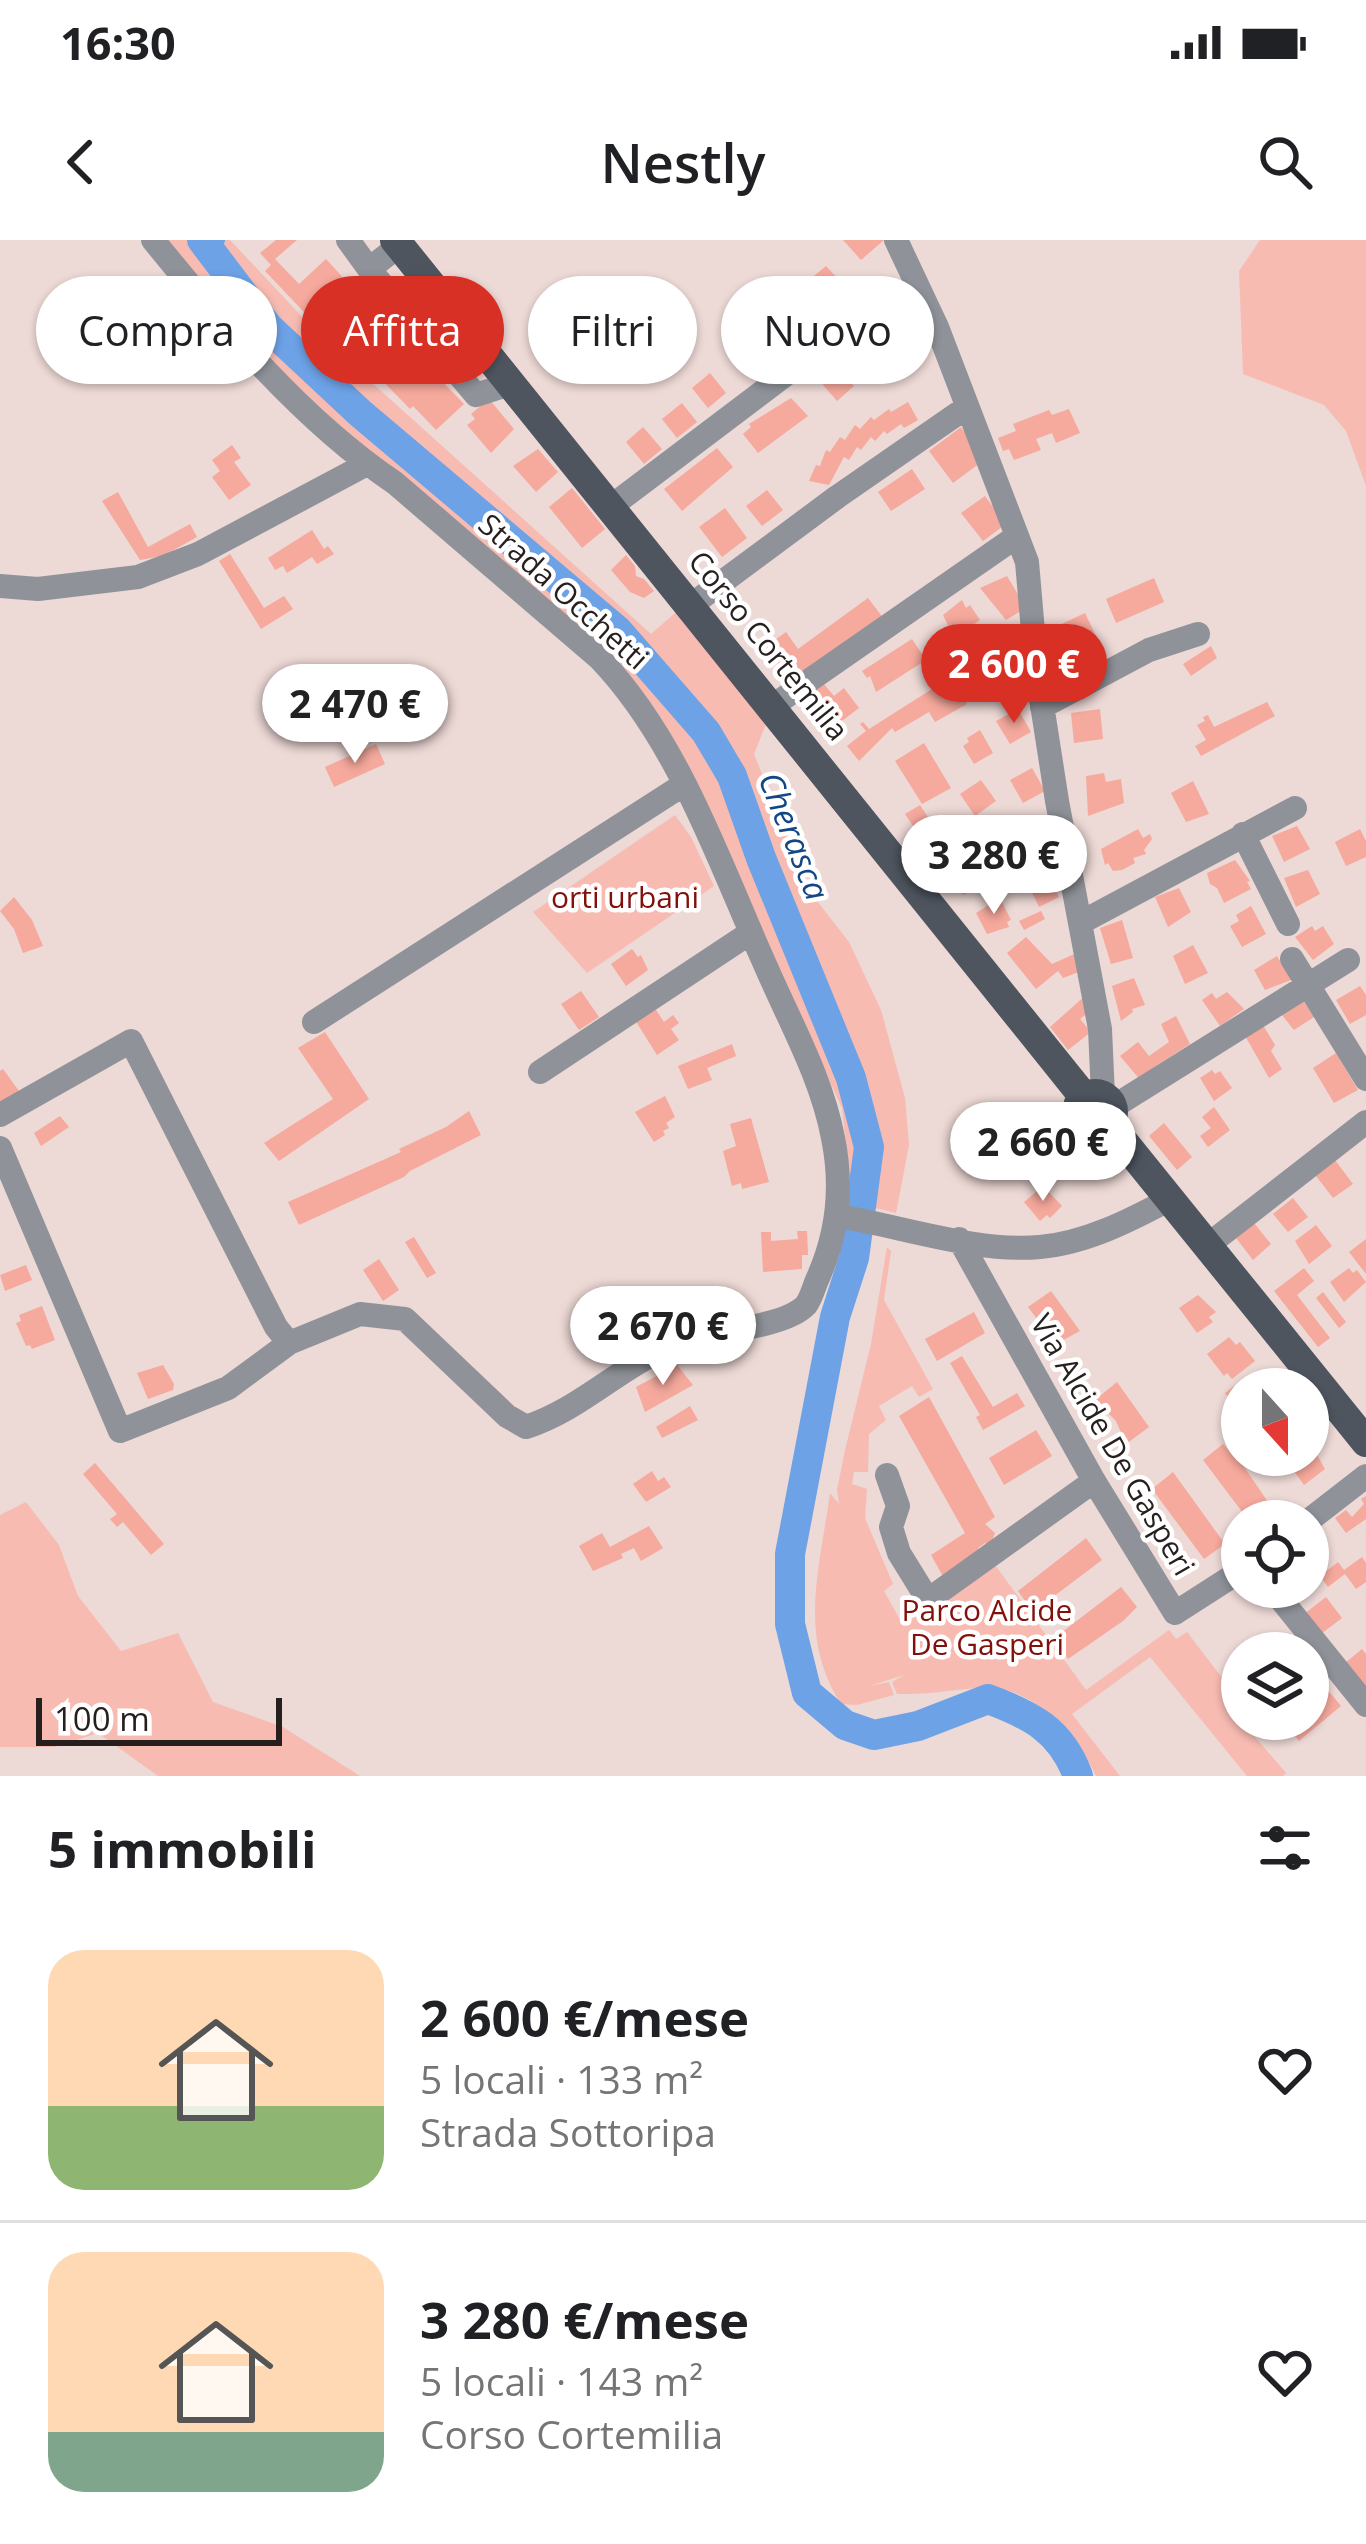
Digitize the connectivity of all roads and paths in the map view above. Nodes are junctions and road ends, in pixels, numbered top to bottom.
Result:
1 (153, 240) edge
2 (349, 240) edge
3 (896, 240) edge
4 (398, 243) edge
5 (369, 268) junction
6 (510, 384) junction
7 (773, 384) edge
8 (968, 407) junction
9 (368, 464) junction
10 (609, 508) junction
11 (1017, 536) junction
12 (0, 586) edge
13 (690, 606) junction
14 (1198, 634) dead end
15 (771, 707) junction
16 (1042, 707) junction
17 (683, 784) junction
18 (1295, 808) dead end
19 (1243, 834) junction
20 (1080, 923) junction
21 (1288, 924) dead end
22 (750, 933) junction
23 (1292, 958) dead end
24 (1348, 960) dead end
25 (1306, 983) junction
26 (314, 1022) dead end
27 (540, 1072) dead end
28 (1366, 1079) edge
29 (1102, 1106) junction
30 (0, 1115) edge
31 (1366, 1122) edge
32 (0, 1148) edge
33 (1170, 1199) junction
34 (838, 1216) junction
35 (959, 1238) junction
36 (1208, 1246) junction
37 (290, 1343) junction
38 (1366, 1442) edge
39 (887, 1475) dead end
40 (1366, 1476) edge
41 (1094, 1480) junction
42 (1329, 1504) edge
43 (1221, 1583) edge
44 (1288, 1608) edge
45 (1366, 1705) edge

1 - 9 street, Strada Occhetti
2 - 5 street
3 - 8 street
4 - 5 street
4 - 6 main road, Corso Cortemilia
5 - 6 street
6 - 10 main road, Corso Cortemilia
7 - 10 street
8 - 11 street
8 - 13 street
9 - 12 street
9 - 17 street, Strada Occhetti
10 - 13 main road, Corso Cortemilia
11 - 15 street
11 - 16 street
13 - 15 main road, Corso Cortemilia
14 - 16 street
15 - 29 main road, Corso Cortemilia
16 - 20 street
17 - 22 street, Strada Occhetti
17 - 26 street
18 - 19 street
19 - 20 street
19 - 21 street
20 - 29 street
22 - 27 street
22 - 34 street, Strada Occhetti
23 - 25 street
24 - 25 street
25 - 28 street
25 - 29 street
29 - 33 main road, Corso Cortemilia
30 - 37 street
31 - 36 street
32 - 37 street, Strada Occhetti
33 - 35 street
33 - 36 main road, Corso Cortemilia
34 - 35 street
34 - 37 street, Strada Occhetti
35 - 41 street, Via Alcide De Gasperi
36 - 38 main road, Corso Cortemilia
39 - 41 street
40 - 42 street
41 - 43 street, Via Alcide De Gasperi
44 - 45 street

